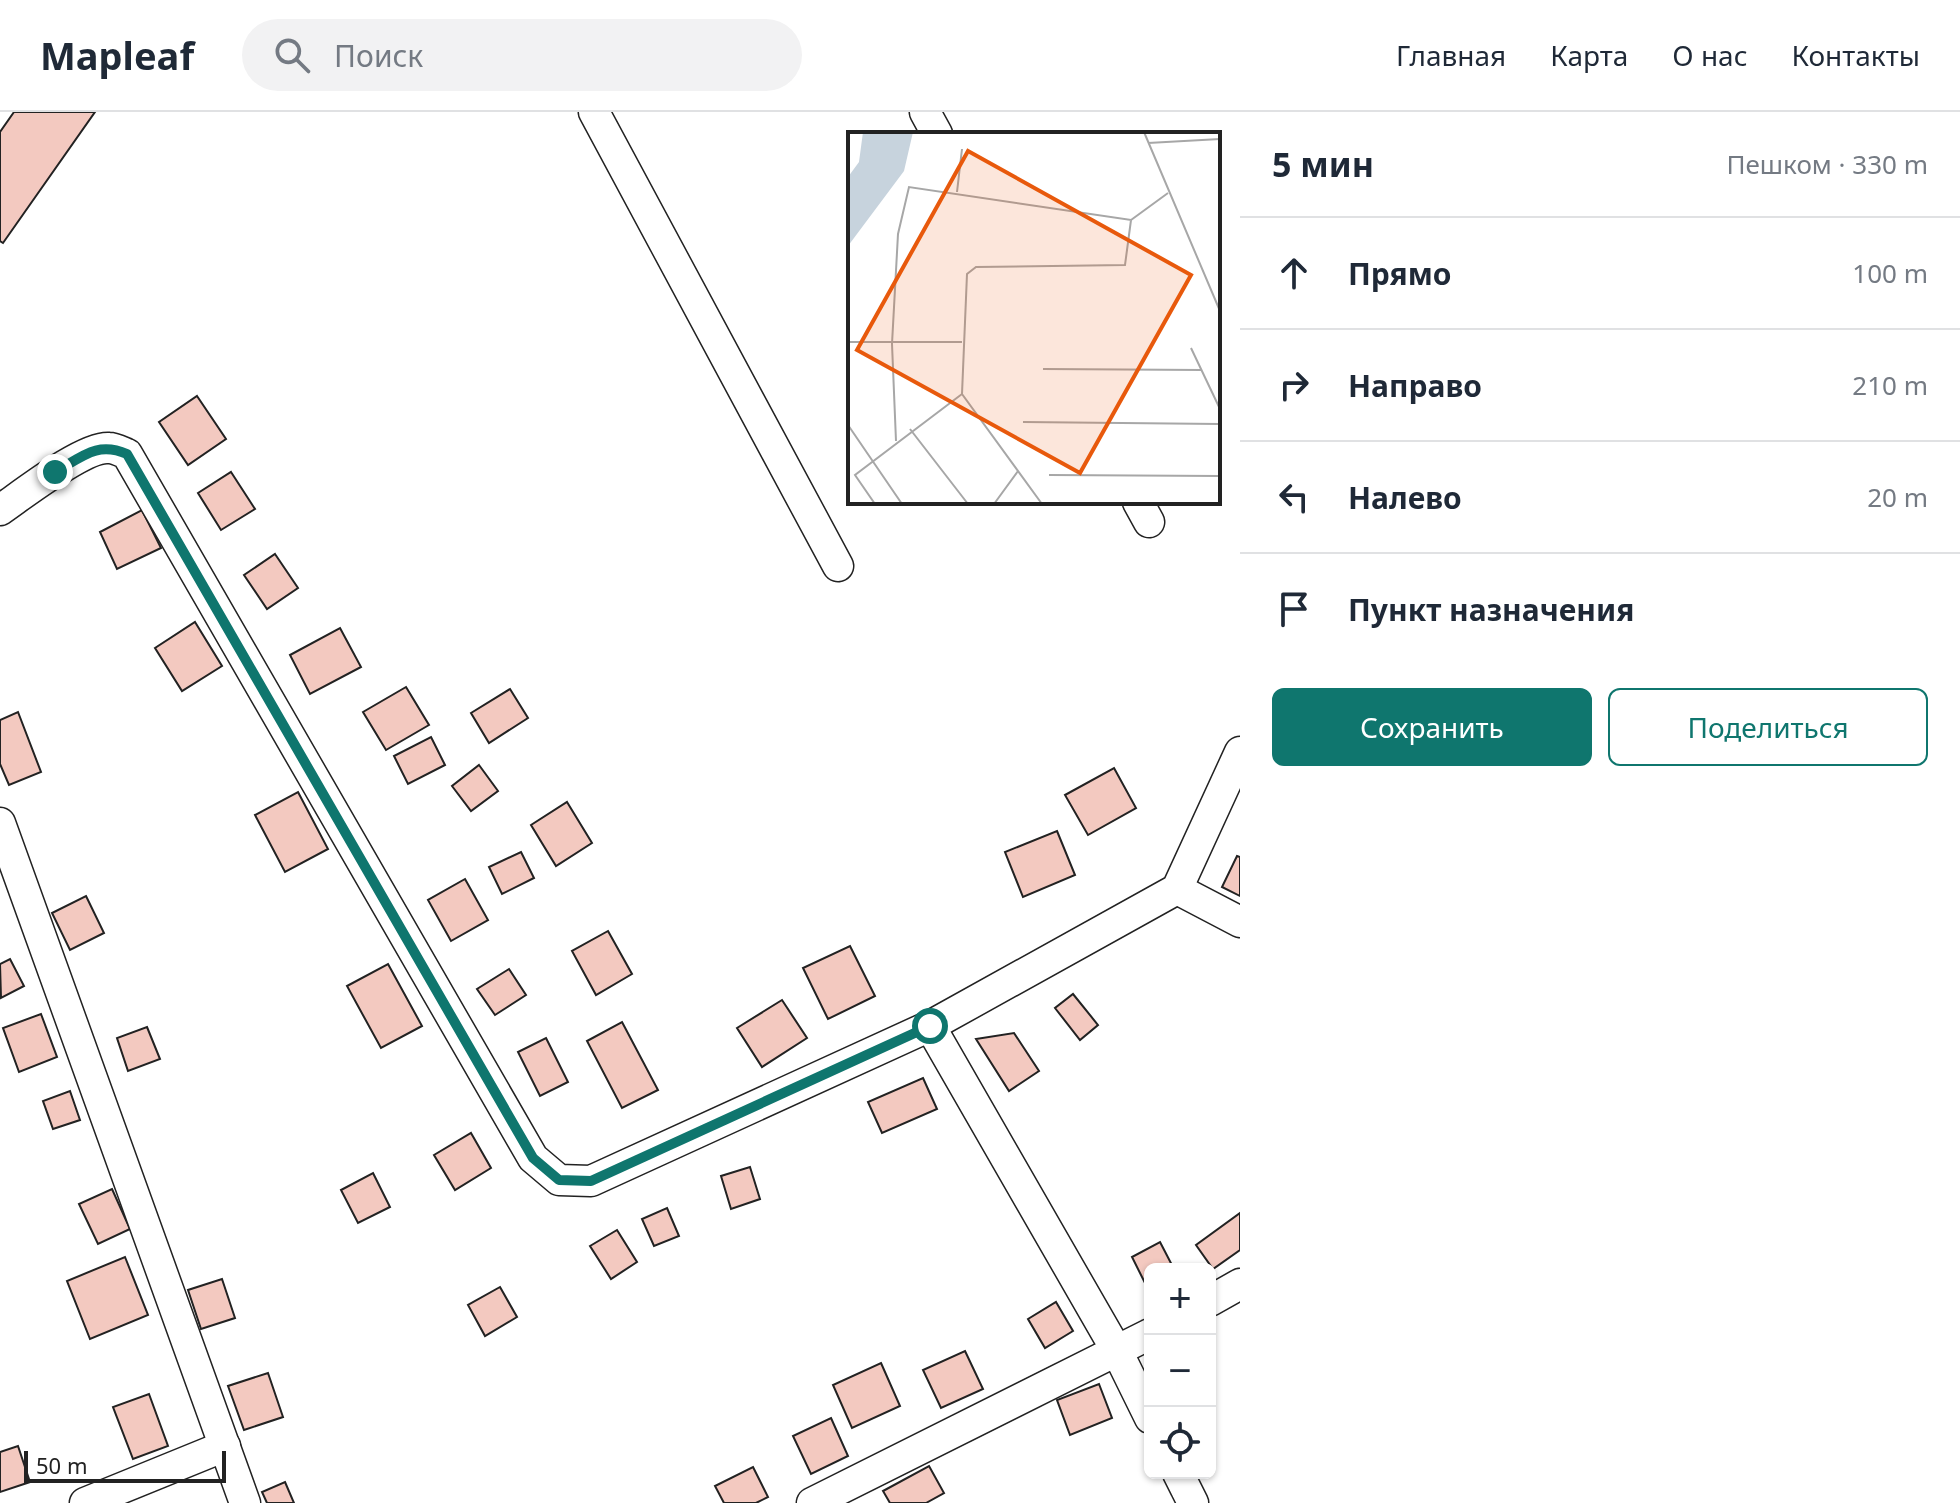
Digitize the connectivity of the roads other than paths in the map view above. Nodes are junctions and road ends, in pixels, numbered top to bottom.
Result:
1 (594, 112) edge
2 (925, 112) edge
3 (936, 132) edge
4 (0, 510) edge
5 (838, 566) dead end
6 (1240, 752) edge
7 (0, 823) edge
8 (1177, 889) junction
9 (1240, 922) edge
10 (930, 1026) junction
11 (1240, 1284) edge
12 (1216, 1298) edge
13 (1148, 1335) edge
14 (1118, 1353) junction
15 (1145, 1407) edge
16 (225, 1446) junction
17 (1181, 1479) edge
18 (85, 1503) edge
19 (245, 1503) edge
20 (812, 1503) edge
21 (1193, 1503) edge

1 - 5 street
2 - 3 street
4 - 10 street
6 - 8 street
7 - 16 street
8 - 9 street
8 - 10 street
10 - 14 street
11 - 12 street
13 - 14 street
14 - 15 street
14 - 20 street
16 - 18 street
16 - 19 street
17 - 21 street

